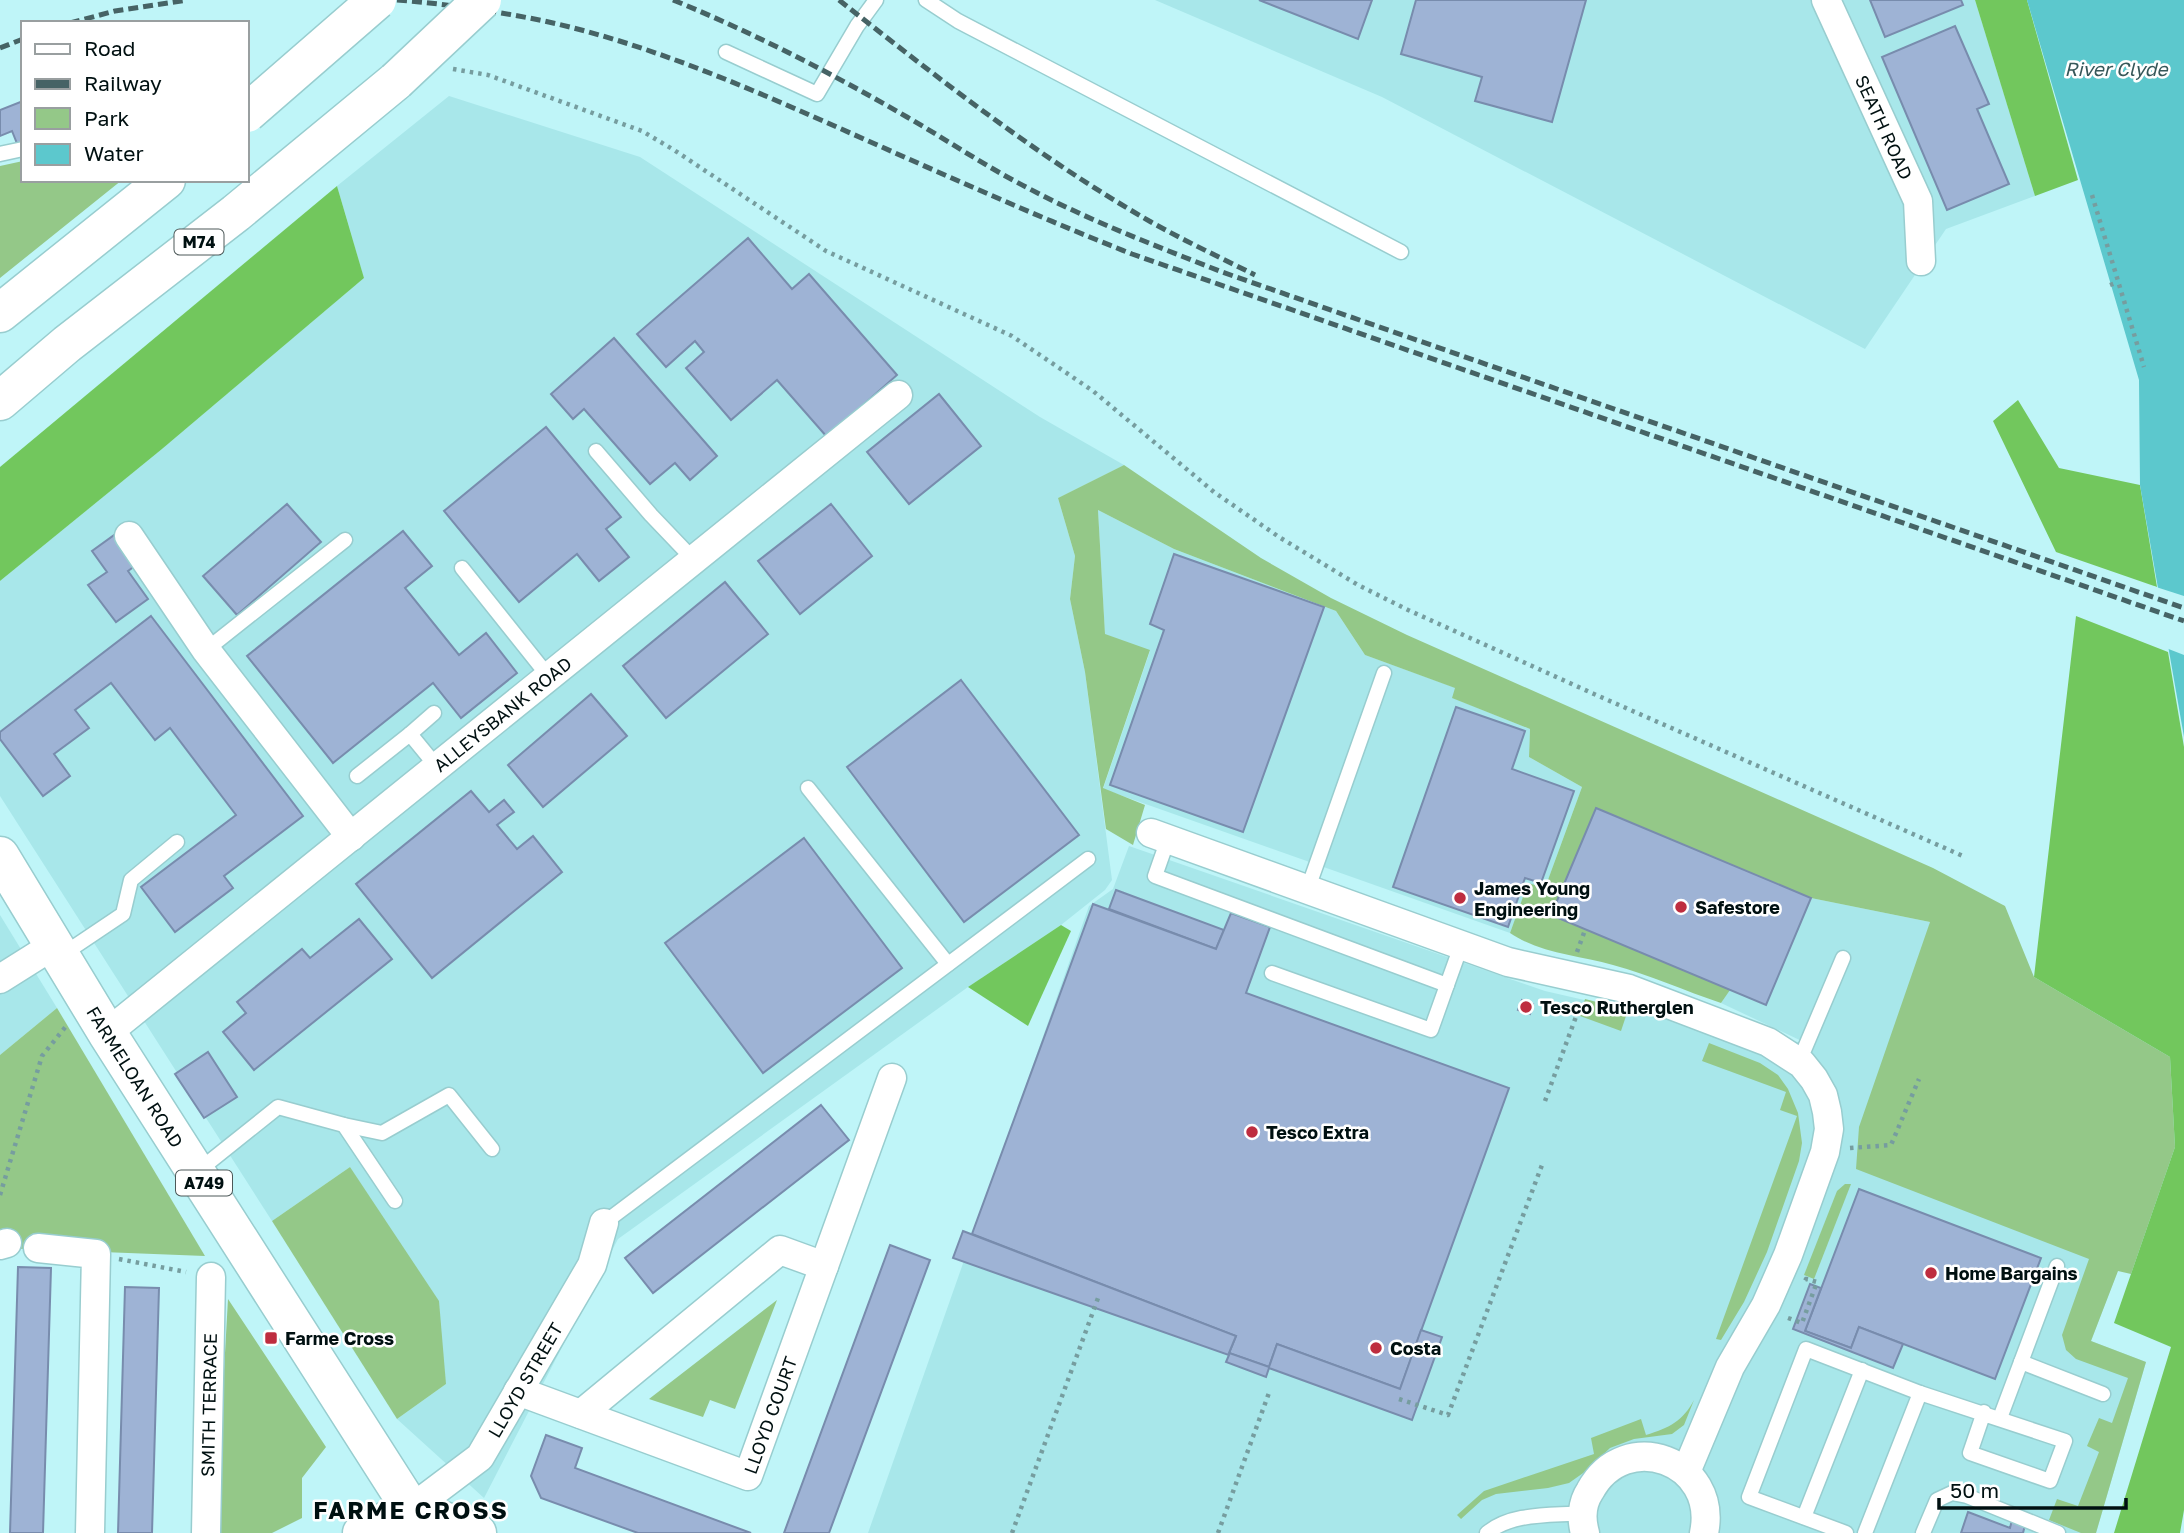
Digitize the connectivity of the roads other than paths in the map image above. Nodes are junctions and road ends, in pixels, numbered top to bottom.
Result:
1 (377, 0) edge
2 (482, 0) edge
3 (876, 0) edge
4 (926, 0) edge
5 (1826, 0) edge
6 (726, 52) dead end
7 (248, 112) edge
8 (21, 149) edge
9 (0, 154) edge
10 (164, 182) edge
11 (1401, 253) dead end
12 (1920, 261) dead end
13 (0, 313) edge
14 (898, 395) dead end
15 (0, 401) edge
16 (596, 450) dead end
17 (129, 536) dead end
18 (345, 540) dead end
19 (694, 560) junction
20 (462, 568) dead end
21 (206, 650) junction
22 (1384, 673) dead end
23 (549, 677) junction
24 (434, 712) dead end
25 (410, 734) junction
26 (437, 768) junction
27 (357, 776) dead end
28 (808, 788) dead end
29 (1160, 836) joint
30 (351, 837) junction
31 (177, 842) dead end
32 (0, 856) edge
33 (1087, 859) dead end
34 (1307, 891) junction
35 (1461, 946) junction
36 (57, 950) junction
37 (1843, 958) dead end
38 (948, 964) junction
39 (1272, 973) dead end
40 (0, 979) edge
41 (1447, 985) junction
42 (107, 1033) junction
43 (1800, 1062) junction
44 (892, 1078) dead end
45 (344, 1125) junction
46 (492, 1149) dead end
47 (197, 1172) junction
48 (395, 1201) dead end
49 (604, 1223) joint
50 (38, 1248) dead end
51 (824, 1266) junction
52 (2057, 1266) dead end
53 (211, 1277) road end
54 (2021, 1362) junction
55 (1862, 1370) junction
56 (518, 1391) junction
57 (1920, 1393) junction
58 (2102, 1394) dead end
59 (1984, 1412) junction
60 (581, 1414) junction
61 (2000, 1418) junction
62 (1686, 1472) junction
63 (1804, 1517) junction
64 (415, 1521) edge
65 (1584, 1523) edge
66 (90, 1533) edge
67 (206, 1533) edge
68 (362, 1533) edge
69 (477, 1533) edge
70 (1487, 1533) edge
71 (1704, 1533) edge
72 (1846, 1533) edge
73 (1865, 1533) edge
74 (1923, 1533) edge
75 (2058, 1533) edge

1 - 7 main road, bridge
2 - 15 main road, M74, bridge
3 - 6 lane
4 - 11 lane
5 - 12 street, SEATH ROAD
8 - 9 lane
10 - 13 main road
14 - 19 street, ALLEYSBANK ROAD
16 - 19 lane
17 - 21 street
18 - 21 lane
19 - 23 street, ALLEYSBANK ROAD
20 - 23 lane
21 - 30 street
22 - 34 lane
23 - 26 street, ALLEYSBANK ROAD
24 - 25 lane
25 - 26 lane
25 - 27 lane
26 - 30 street, ALLEYSBANK ROAD
28 - 38 lane
29 - 34 street
29 - 41 lane
30 - 42 street, ALLEYSBANK ROAD
31 - 36 lane
32 - 36 main road, FARMELOAN ROAD / A749
33 - 38 lane
34 - 35 street
35 - 41 lane
35 - 43 street
36 - 40 street
36 - 42 main road, FARMELOAN ROAD / A749
37 - 43 lane
38 - 49 lane
39 - 41 lane
42 - 47 main road, FARMELOAN ROAD / A749
43 - 62 street
44 - 51 street, LLOYD COURT
45 - 46 lane
45 - 47 lane
45 - 48 lane
47 - 64 main road, FARMELOAN ROAD / A749
49 - 56 street, LLOYD STREET
50 - 66 street
51 - 60 street
51 - 60 street, LLOYD COURT
52 - 54 lane
53 - 67 street, SMITH TERRACE
54 - 58 lane
54 - 61 lane
55 - 57 lane
55 - 63 lane
55 - 63 lane
56 - 60 street, LLOYD COURT
56 - 64 street, LLOYD STREET
57 - 59 lane
57 - 73 lane
59 - 61 lane
59 - 61 lane
62 - 65 street
62 - 71 street
63 - 72 lane
64 - 68 main road
64 - 69 main road
65 - 70 lane
74 - 75 lane

